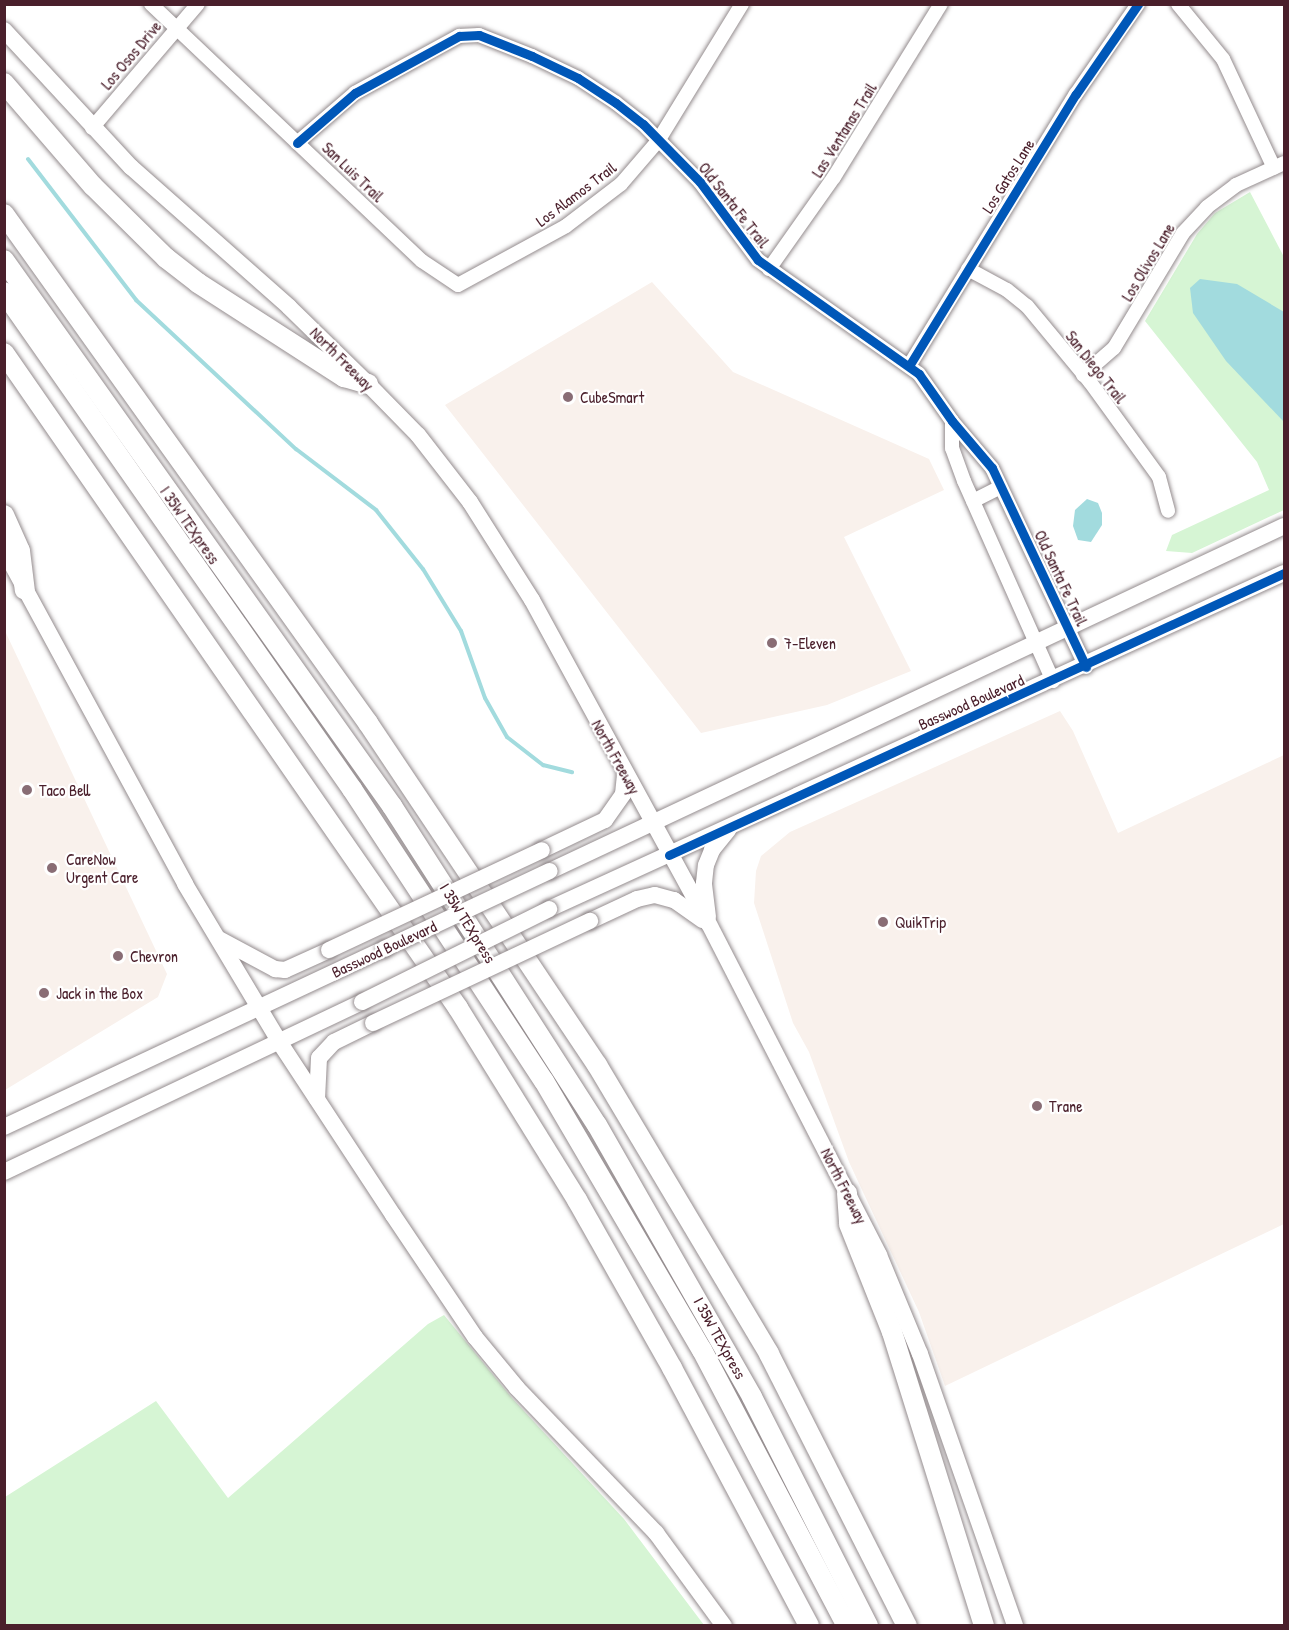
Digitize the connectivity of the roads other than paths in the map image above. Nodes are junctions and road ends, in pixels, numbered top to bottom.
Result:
1 (151, 4) edge
2 (198, 4) edge
3 (742, 4) edge
4 (941, 4) edge
5 (1138, 4) edge
6 (1178, 4) edge
7 (4, 30) edge
8 (173, 30) junction
9 (4, 83) edge
10 (92, 128) junction
11 (658, 141) junction
12 (297, 143) junction
13 (1279, 165) edge
14 (4, 214) edge
15 (4, 260) edge
16 (769, 269) junction
17 (968, 269) junction
18 (458, 285) joint
19 (4, 292) edge
20 (4, 353) edge
21 (909, 366) junction
22 (1083, 375) junction
23 (368, 384) junction
24 (952, 421) junction
25 (976, 447) junction
26 (956, 459) junction
27 (1001, 487) junction
28 (973, 501) junction
29 (1168, 511) dead end
30 (4, 515) edge
31 (1284, 526) edge
32 (4, 550) edge
33 (1284, 573) edge
34 (26, 590) junction
35 (1068, 627) junction
36 (1037, 642) junction
37 (1086, 666) junction
38 (1053, 681) junction
39 (625, 774) junction
40 (653, 822) junction
41 (731, 826) junction
42 (669, 855) junction
43 (709, 924) junction
44 (218, 939) junction
45 (259, 1006) junction
46 (280, 1043) junction
47 (317, 1099) junction
48 (4, 1127) edge
49 (4, 1172) edge
50 (847, 1193) junction
51 (724, 1626) edge
52 (809, 1626) edge
53 (847, 1626) edge
54 (868, 1626) edge
55 (907, 1626) edge
56 (984, 1626) edge
57 (1015, 1626) edge

1 - 8 street, San Luis Trail
2 - 8 street, Los Osos Drive
3 - 11 street, Los Alamos Trail
4 - 16 street, Las Ventanas Trail
5 - 17 street, Los Gatos Lane
6 - 13 street
7 - 10 main road, North Freeway
8 - 10 street, Los Osos Drive
8 - 12 street, San Luis Trail
9 - 23 highway
10 - 23 main road, North Freeway
11 - 12 street, Old Santa Fe Trail
11 - 16 street, Old Santa Fe Trail
11 - 18 street, Los Alamos Trail
12 - 18 street, San Luis Trail
13 - 22 street, Los Olivos Lane
14 - 55 highway
15 - 54 highway, I 35W TEXpress
16 - 21 street, Old Santa Fe Trail
17 - 21 street, Los Gatos Lane
17 - 22 street, San Diego Trail
19 - 53 highway, I 35W TEXpress
20 - 52 highway
21 - 24 street, Old Santa Fe Trail
22 - 29 street, San Diego Trail
23 - 39 main road, North Freeway
24 - 25 street, Old Santa Fe Trail
24 - 26 street, Old Santa Fe Trail
25 - 26 street
25 - 27 street, Old Santa Fe Trail
26 - 28 street, Old Santa Fe Trail
27 - 28 street
27 - 35 street, Old Santa Fe Trail
28 - 36 street, Old Santa Fe Trail
30 - 34 highway
31 - 35 main road, Basswood Boulevard
32 - 34 main road
33 - 37 main road, Basswood Boulevard
34 - 44 main road
35 - 36 main road, Basswood Boulevard
35 - 37 street, Old Santa Fe Trail
36 - 38 street, Old Santa Fe Trail
36 - 40 main road, Basswood Boulevard
37 - 38 main road, Basswood Boulevard
38 - 41 main road, Basswood Boulevard
39 - 40 main road, North Freeway
39 - 44 main road, bridge
40 - 42 main road, North Freeway
40 - 45 main road, Basswood Boulevard, bridge
41 - 42 main road, Basswood Boulevard
41 - 43 main road
42 - 43 main road, North Freeway
42 - 46 main road, Basswood Boulevard, bridge
43 - 47 main road, bridge
43 - 50 main road, North Freeway
44 - 45 main road
45 - 46 main road
45 - 48 main road, Basswood Boulevard
46 - 47 main road
46 - 49 main road, Basswood Boulevard
47 - 51 main road
50 - 56 highway
50 - 57 main road, North Freeway

